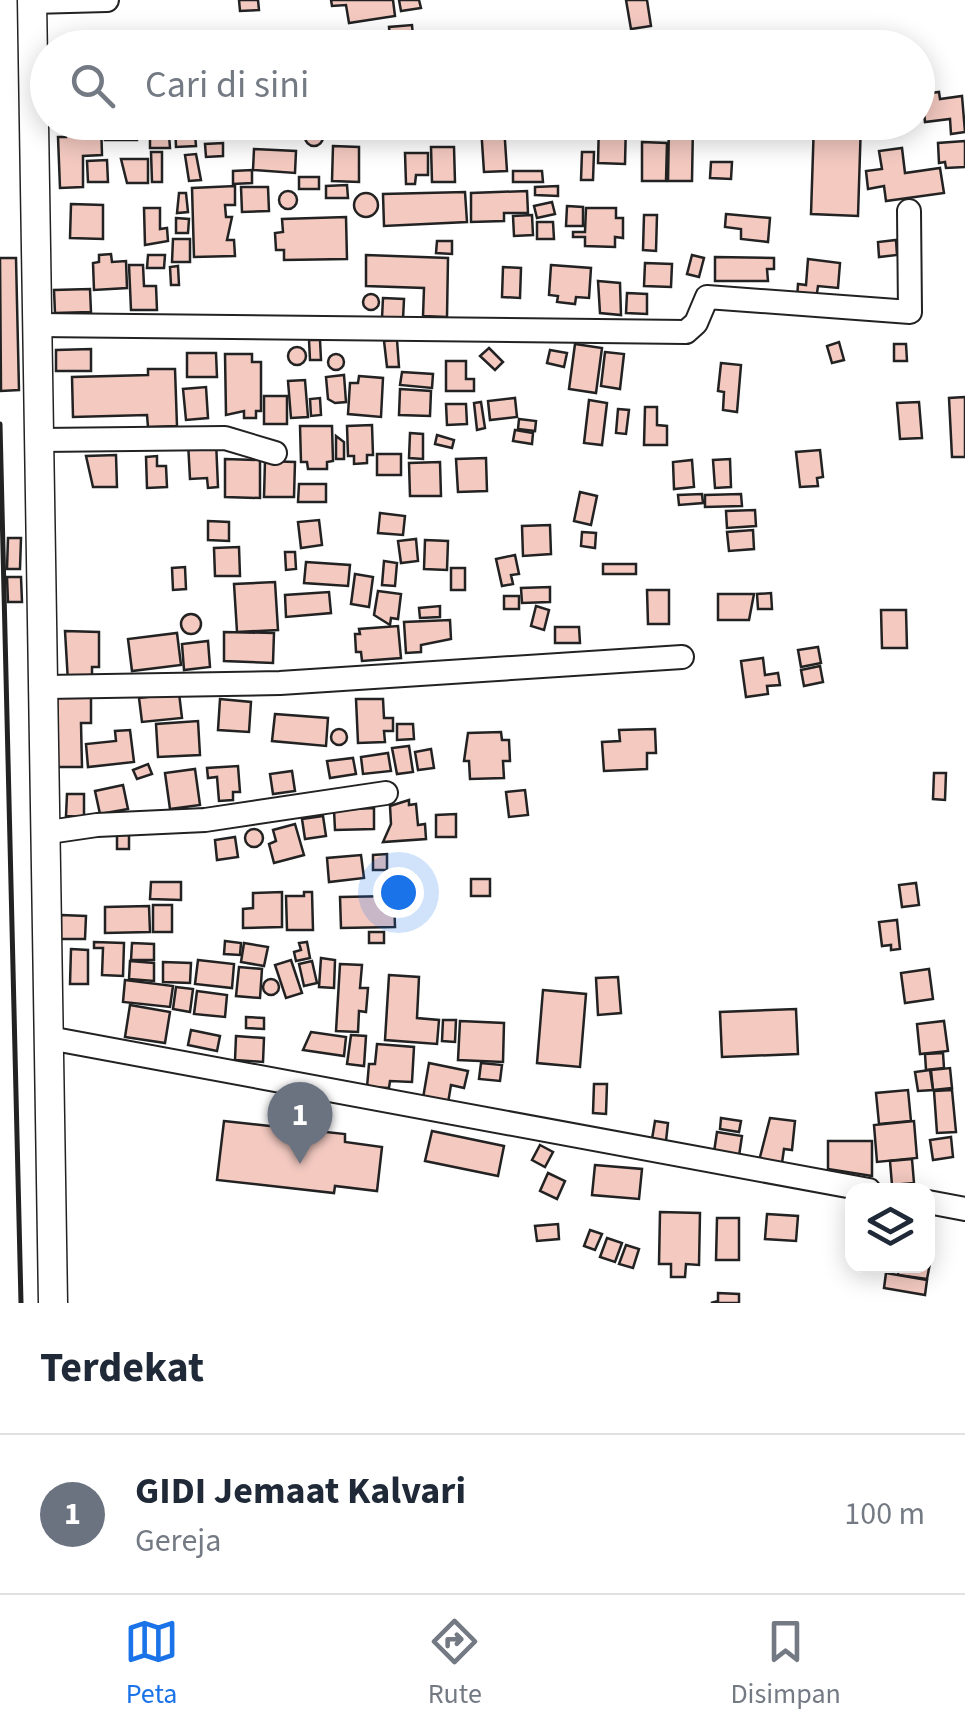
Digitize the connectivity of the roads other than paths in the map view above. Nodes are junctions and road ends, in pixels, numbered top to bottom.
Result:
1 (107, 0) edge
2 (32, 1) edge
3 (35, 30) edge
4 (40, 140) edge
5 (910, 211) dead end
6 (38, 325) junction
7 (41, 440) junction
8 (275, 452) dead end
9 (682, 657) dead end
10 (46, 688) junction
11 (386, 793) dead end
12 (49, 832) junction
13 (49, 1038) junction
14 (845, 1186) edge
15 (935, 1204) edge
16 (965, 1210) edge
17 (53, 1303) edge

1 - 2 street
2 - 3 main road
4 - 6 main road
5 - 6 street
6 - 7 main road
7 - 8 street
7 - 10 main road
9 - 10 street
10 - 12 main road
11 - 12 street
12 - 13 main road
13 - 14 street
13 - 17 main road
15 - 16 street

